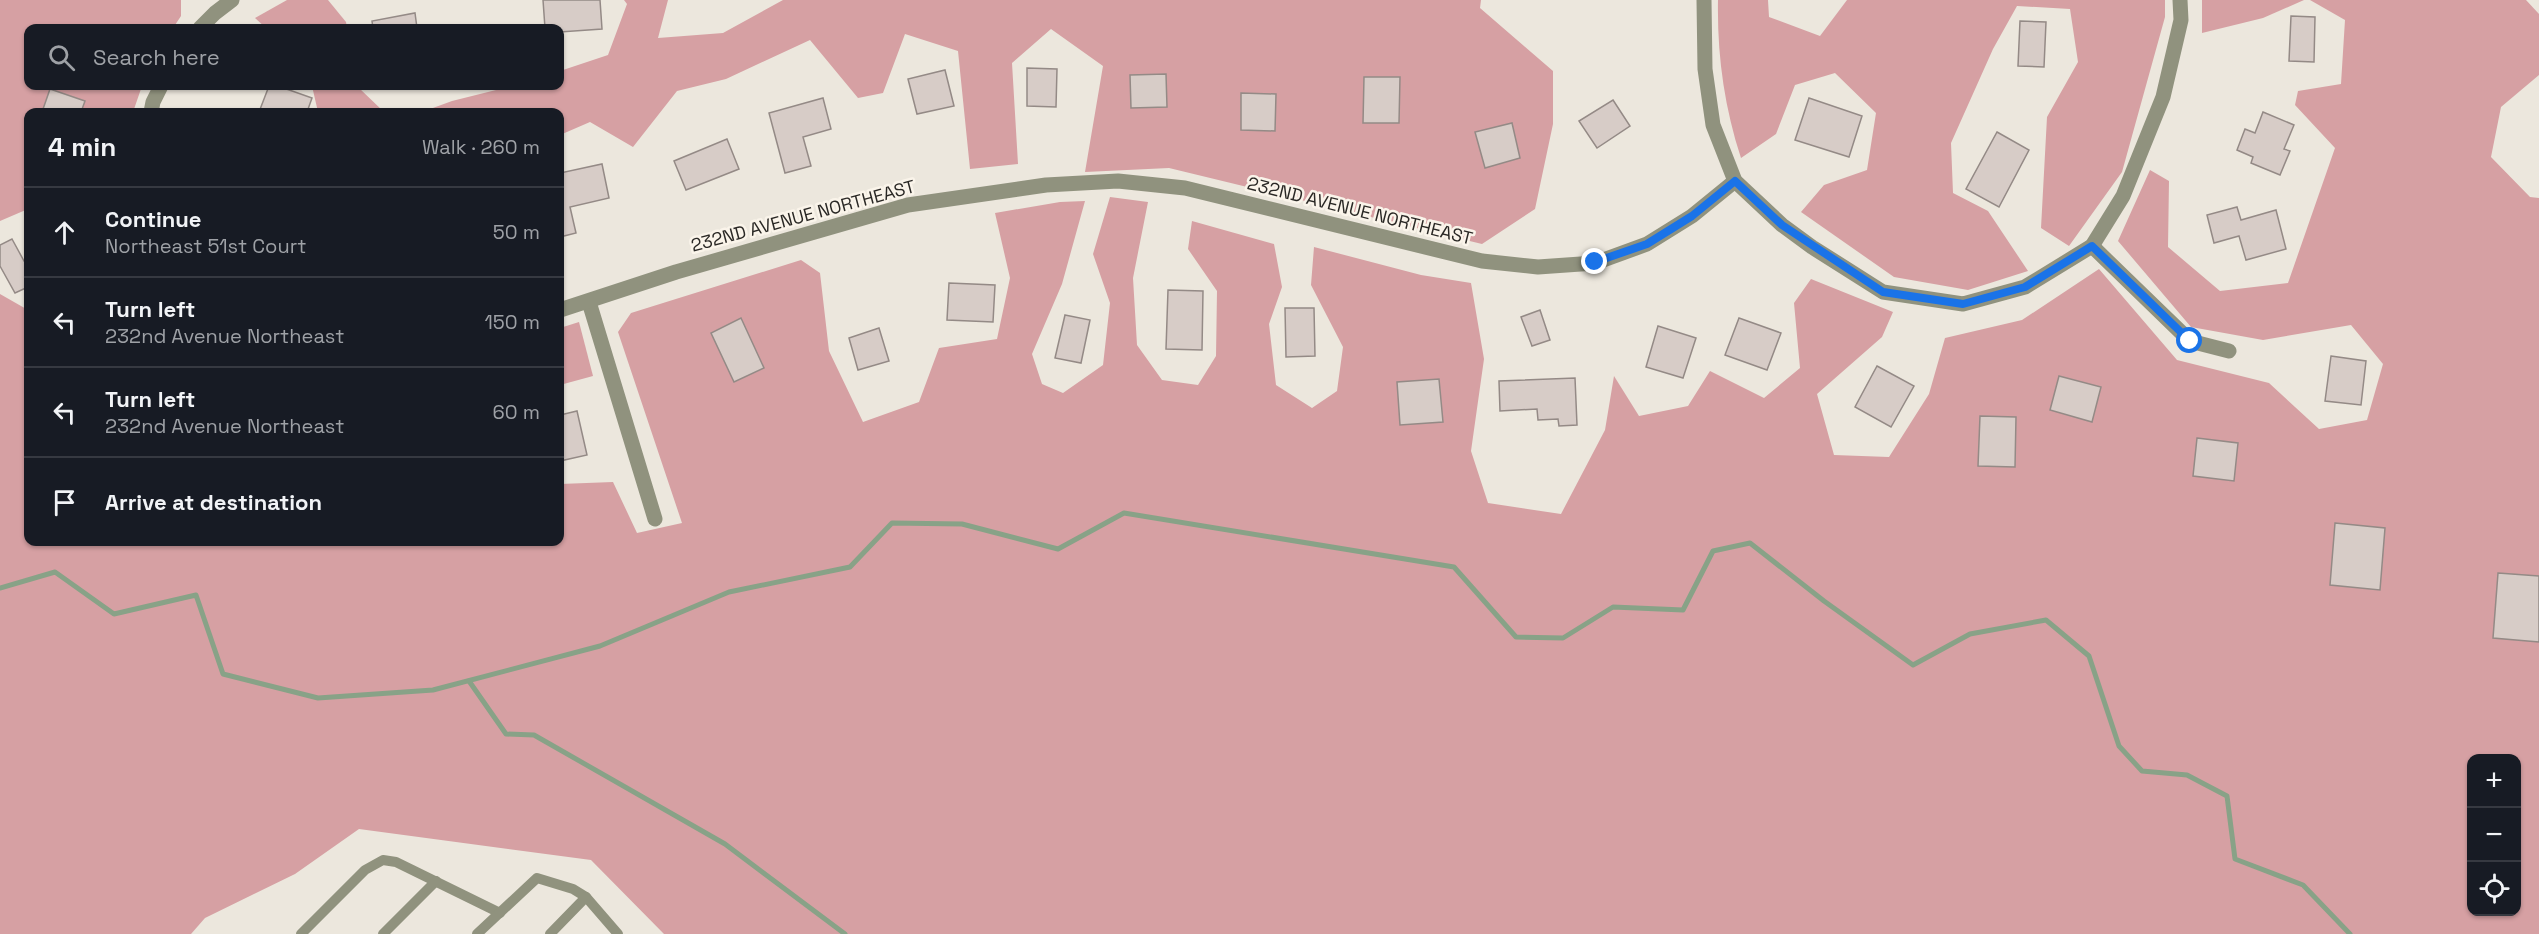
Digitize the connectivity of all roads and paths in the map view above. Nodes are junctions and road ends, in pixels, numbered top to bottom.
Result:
1 (232, 0) edge
2 (1704, 0) edge
3 (2180, 0) edge
4 (213, 6) edge
5 (202, 24) edge
6 (159, 90) edge
7 (152, 107) edge
8 (1735, 181) junction
9 (2092, 246) junction
10 (589, 302) junction
11 (564, 309) edge
12 (2229, 351) dead end
13 (655, 519) dead end
14 (436, 881) junction
15 (586, 897) junction
16 (500, 913) junction
17 (301, 934) edge
18 (383, 934) edge
19 (477, 934) edge
20 (550, 934) edge
21 (618, 934) edge

1 - 4 street
2 - 8 street
3 - 9 street
4 - 5 street
6 - 7 street
8 - 9 street
8 - 10 street, 232ND AVENUE NORTHEAST
9 - 12 street
10 - 11 street, 232ND AVENUE NORTHEAST
10 - 13 street
14 - 16 lane
14 - 17 lane
14 - 18 lane
15 - 16 lane
15 - 20 lane
15 - 21 lane
16 - 19 lane

